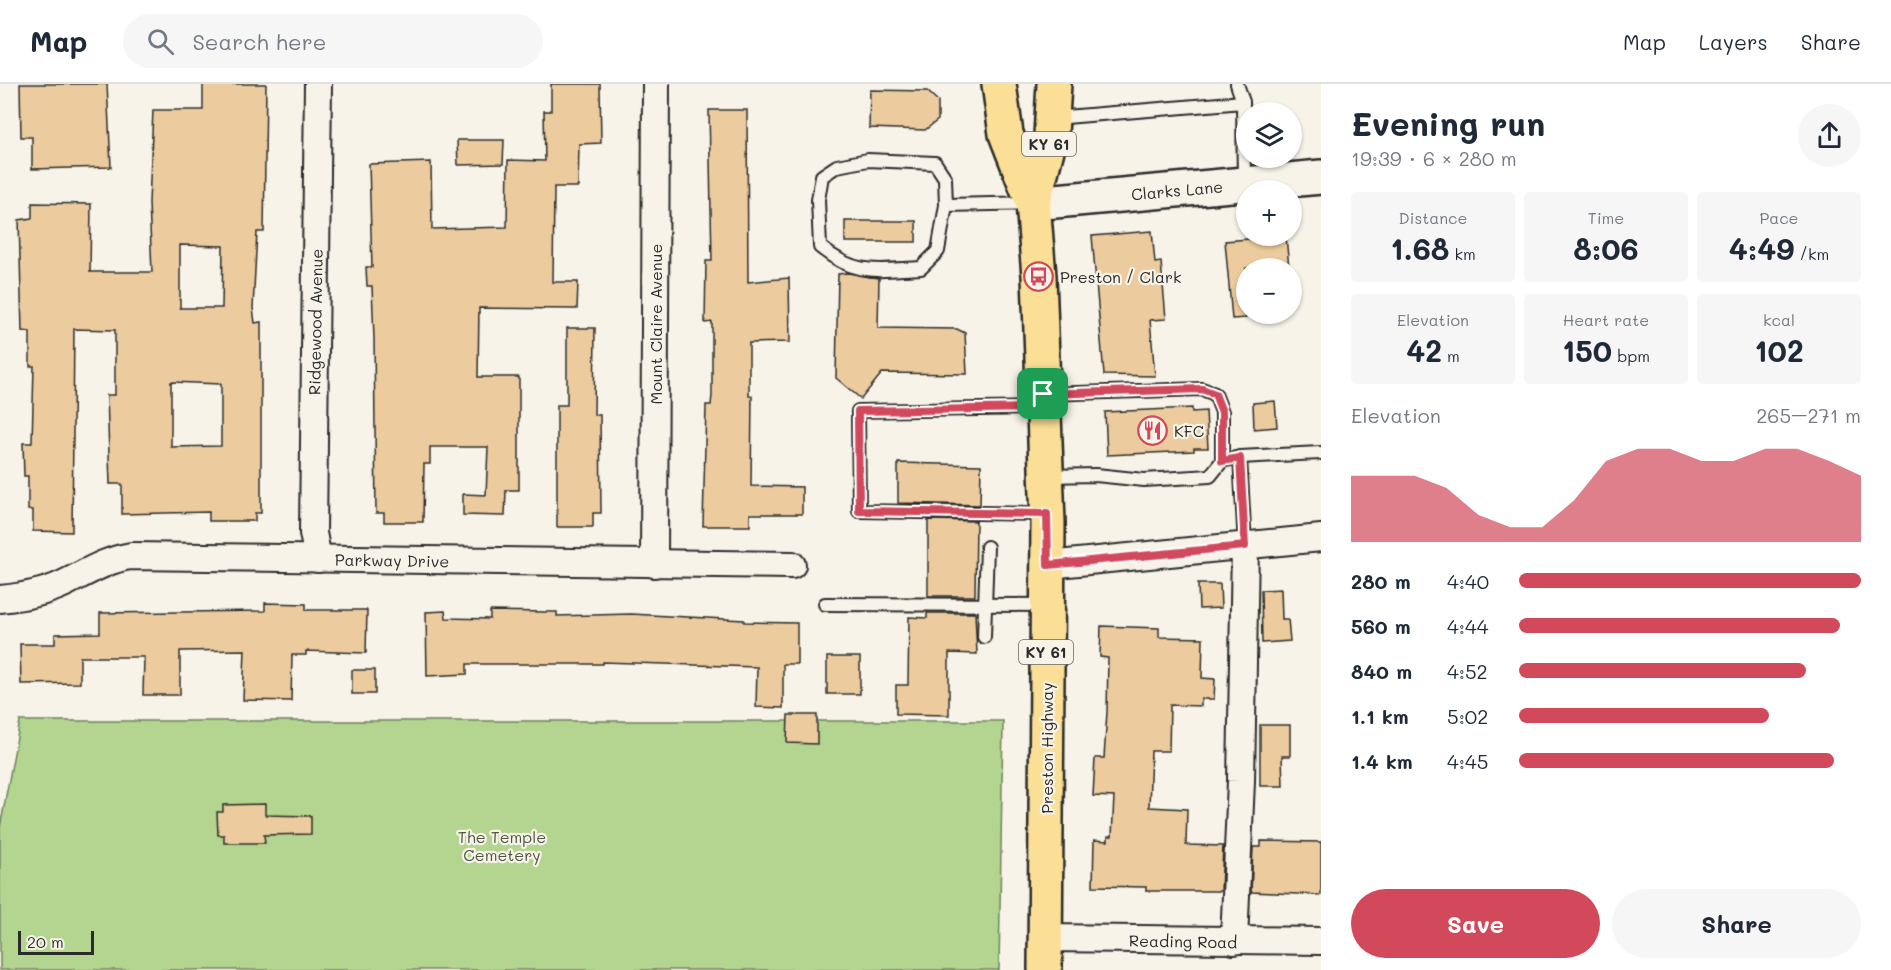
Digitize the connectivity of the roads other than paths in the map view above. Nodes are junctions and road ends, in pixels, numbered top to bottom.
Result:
1 (318, 84) edge
2 (656, 84) edge
3 (999, 84) edge
4 (1054, 84) edge
5 (1237, 84) edge
6 (1243, 102) edge
7 (1236, 103) edge
8 (1052, 118) junction
9 (1321, 177) edge
10 (1288, 180) edge
11 (1236, 185) edge
12 (1033, 203) junction
13 (946, 205) junction
14 (1044, 401) junction
15 (1321, 453) edge
16 (1240, 458) junction
17 (1222, 461) junction
18 (1045, 476) junction
19 (1047, 514) junction
20 (1321, 538) edge
21 (1245, 546) junction
22 (987, 548) dead end
23 (318, 559) junction
24 (654, 564) junction
25 (1048, 565) junction
26 (792, 566) dead end
27 (0, 599) edge
28 (825, 604) dead end
29 (986, 605) junction
30 (1046, 605) junction
31 (984, 637) dead end
32 (1046, 938) junction
33 (1234, 941) junction
34 (1321, 941) edge
35 (1045, 970) edge

1 - 23 street, Ridgewood Avenue
2 - 24 street, Mount Claire Avenue
3 - 12 main road, KY 61
4 - 8 main road, KY 61
5 - 6 lane
7 - 8 lane
8 - 12 main road, KY 61
9 - 10 street, Clarks Lane
11 - 12 street, Clarks Lane
12 - 13 lane
12 - 14 main road, Preston Highway / KY 61
13 - 13 lane
14 - 17 lane
14 - 18 main road, Preston Highway / KY 61
14 - 19 lane
15 - 16 lane
16 - 17 lane
16 - 21 lane
17 - 18 lane
18 - 19 main road, Preston Highway / KY 61
19 - 25 main road, Preston Highway / KY 61
20 - 21 street
21 - 25 street
21 - 33 street
22 - 29 lane
23 - 24 street, Parkway Drive
23 - 27 street, Parkway Drive
24 - 26 street, Parkway Drive
25 - 30 main road, Preston Highway / KY 61
28 - 29 lane
29 - 30 lane
29 - 31 lane
30 - 32 main road, Preston Highway / KY 61
32 - 33 street, Reading Road
32 - 35 main road, Preston Highway / KY 61
33 - 34 street, Reading Road

